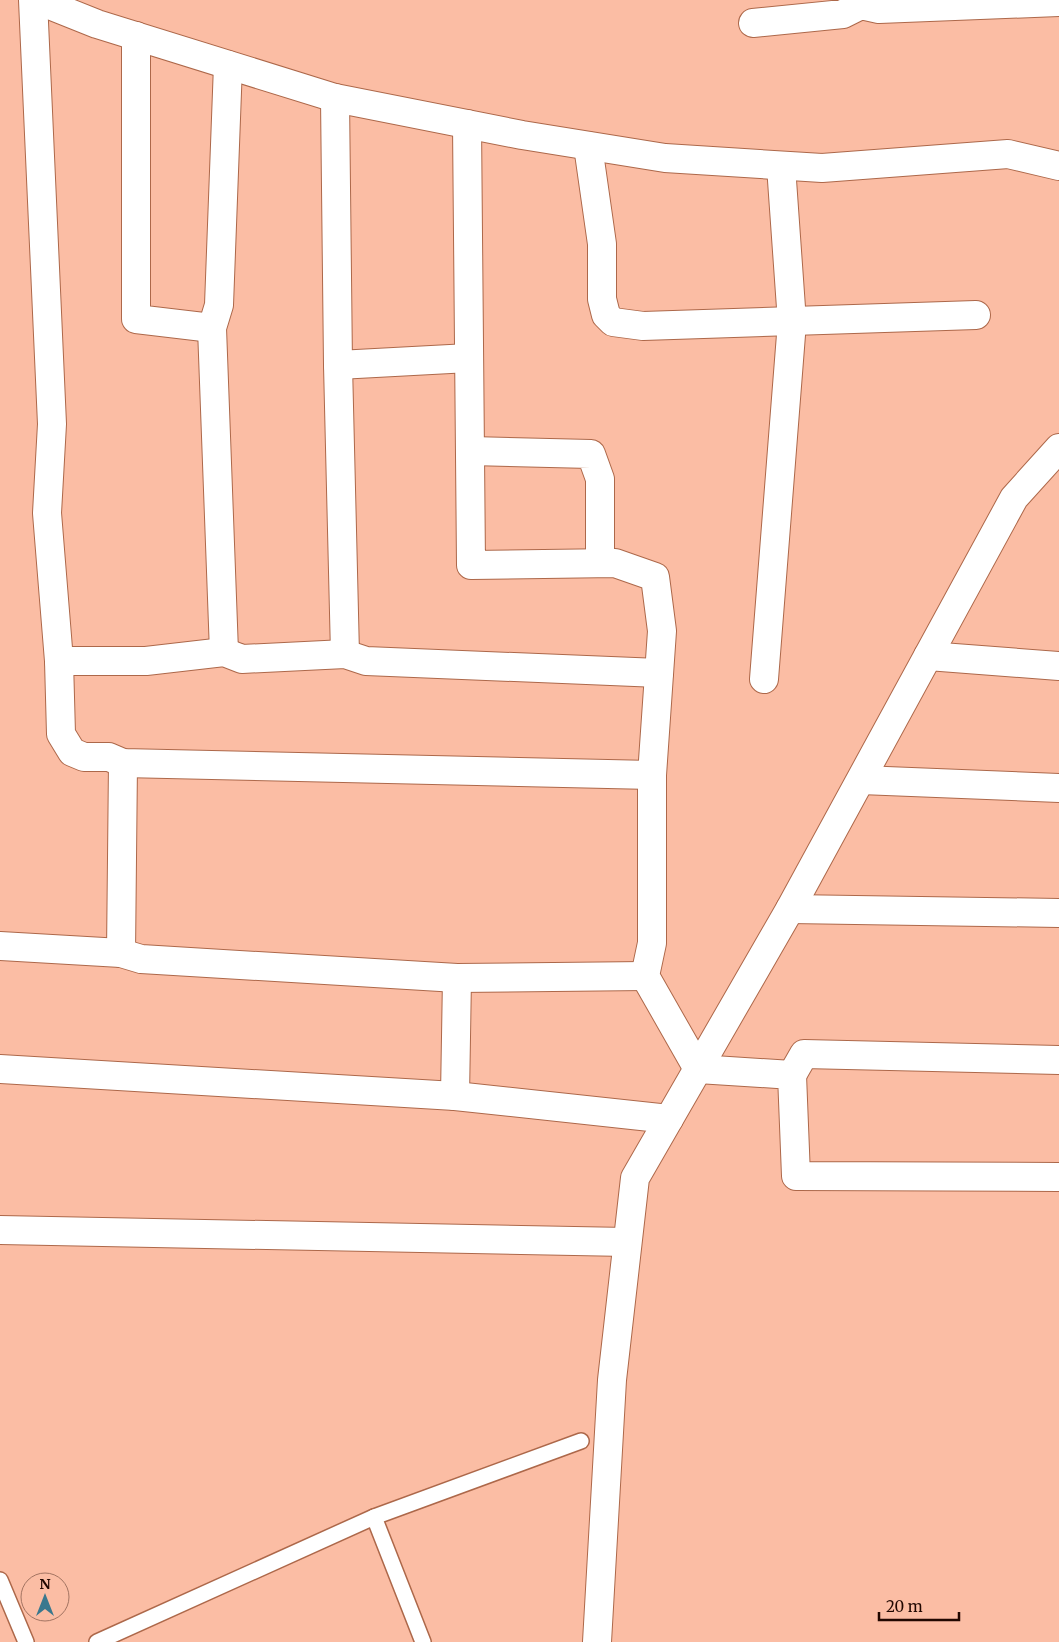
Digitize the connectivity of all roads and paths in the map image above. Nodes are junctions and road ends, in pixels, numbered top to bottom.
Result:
1 (35, 0) edge
2 (861, 2) edge
3 (1059, 2) edge
4 (753, 23) dead end
5 (136, 36) junction
6 (228, 65) junction
7 (336, 98) junction
8 (467, 124) junction
9 (588, 146) junction
10 (781, 166) junction
11 (1059, 166) edge
12 (976, 315) dead end
13 (792, 322) junction
14 (212, 328) junction
15 (469, 358) junction
16 (338, 365) junction
17 (1059, 448) edge
18 (471, 452) junction
19 (600, 563) junction
20 (224, 652) junction
21 (345, 654) junction
22 (928, 656) junction
23 (59, 661) junction
24 (1059, 666) edge
25 (659, 672) junction
26 (764, 679) dead end
27 (123, 763) junction
28 (652, 775) junction
29 (861, 780) junction
30 (1059, 788) edge
31 (790, 909) junction
32 (1059, 913) edge
33 (0, 946) edge
34 (121, 953) junction
35 (645, 976) junction
36 (457, 978) junction
37 (1059, 1060) edge
38 (0, 1069) edge
39 (698, 1069) junction
40 (792, 1075) junction
41 (455, 1096) junction
42 (669, 1119) junction
43 (1059, 1177) edge
44 (0, 1230) edge
45 (627, 1242) junction
46 (581, 1441) dead end
47 (374, 1518) junction
48 (0, 1580) edge
49 (26, 1642) edge
50 (96, 1642) edge
51 (424, 1642) edge
52 (597, 1642) edge

1 - 5 street
1 - 23 street
2 - 3 street
2 - 4 street
5 - 6 street
5 - 14 street
6 - 7 street
6 - 14 street
7 - 8 street
7 - 16 street
8 - 9 street
8 - 15 street
9 - 10 street
9 - 13 street
10 - 11 street
10 - 13 street
12 - 13 street
13 - 26 street
14 - 20 street
15 - 16 street
15 - 18 street
16 - 21 street
17 - 22 street
18 - 19 street
18 - 19 street
19 - 25 street
20 - 21 street
20 - 23 street
21 - 25 street
22 - 24 street
22 - 29 street
23 - 27 street
25 - 28 street
27 - 28 street
27 - 34 street
28 - 35 street
29 - 30 street
29 - 31 street
31 - 32 street
31 - 39 street
33 - 34 street
34 - 36 street
35 - 36 street
35 - 39 street
36 - 41 street
37 - 40 street
38 - 41 street
39 - 40 street
39 - 42 street
40 - 43 street
41 - 42 street
42 - 45 street
44 - 45 street
45 - 52 street
46 - 47 lane
47 - 50 lane
47 - 51 lane
48 - 49 lane

